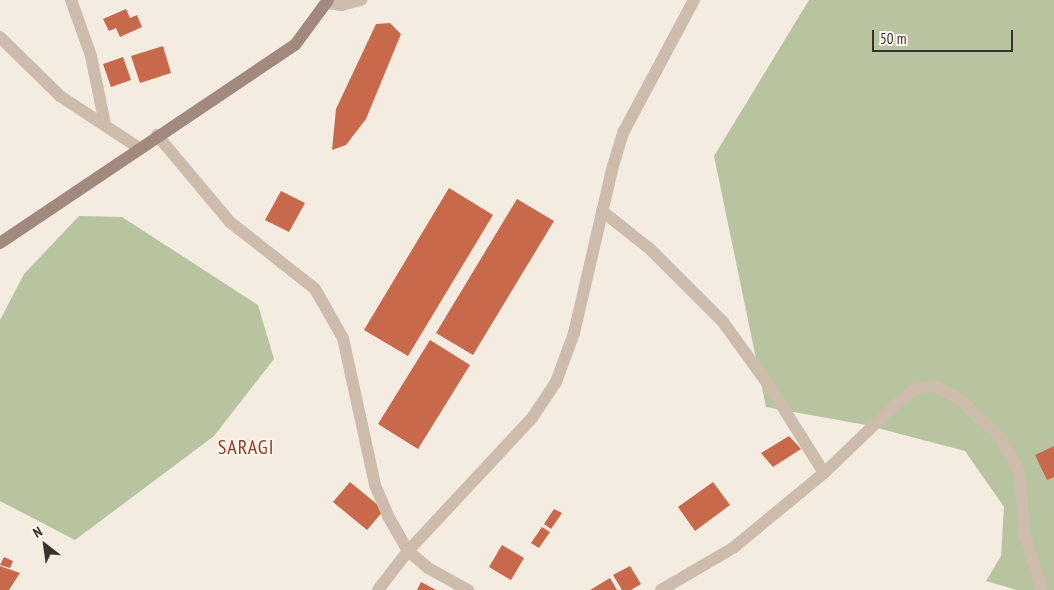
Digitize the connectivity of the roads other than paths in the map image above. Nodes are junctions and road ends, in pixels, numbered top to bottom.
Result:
1 (71, 0) edge
2 (361, 0) edge
3 (694, 0) edge
4 (327, 1) edge
5 (0, 37) edge
6 (105, 124) junction
7 (157, 135) junction
8 (139, 148) junction
9 (602, 211) junction
10 (0, 243) edge
11 (824, 473) junction
12 (408, 551) junction
13 (378, 590) edge
14 (468, 590) edge
15 (661, 590) edge
16 (1042, 590) edge

1 - 6 street
2 - 4 street
3 - 9 street
4 - 7 street
5 - 6 street
6 - 8 street
7 - 8 street
7 - 12 street
8 - 10 street
9 - 11 street
9 - 12 street
11 - 15 street
11 - 16 street
12 - 13 street
12 - 14 street

